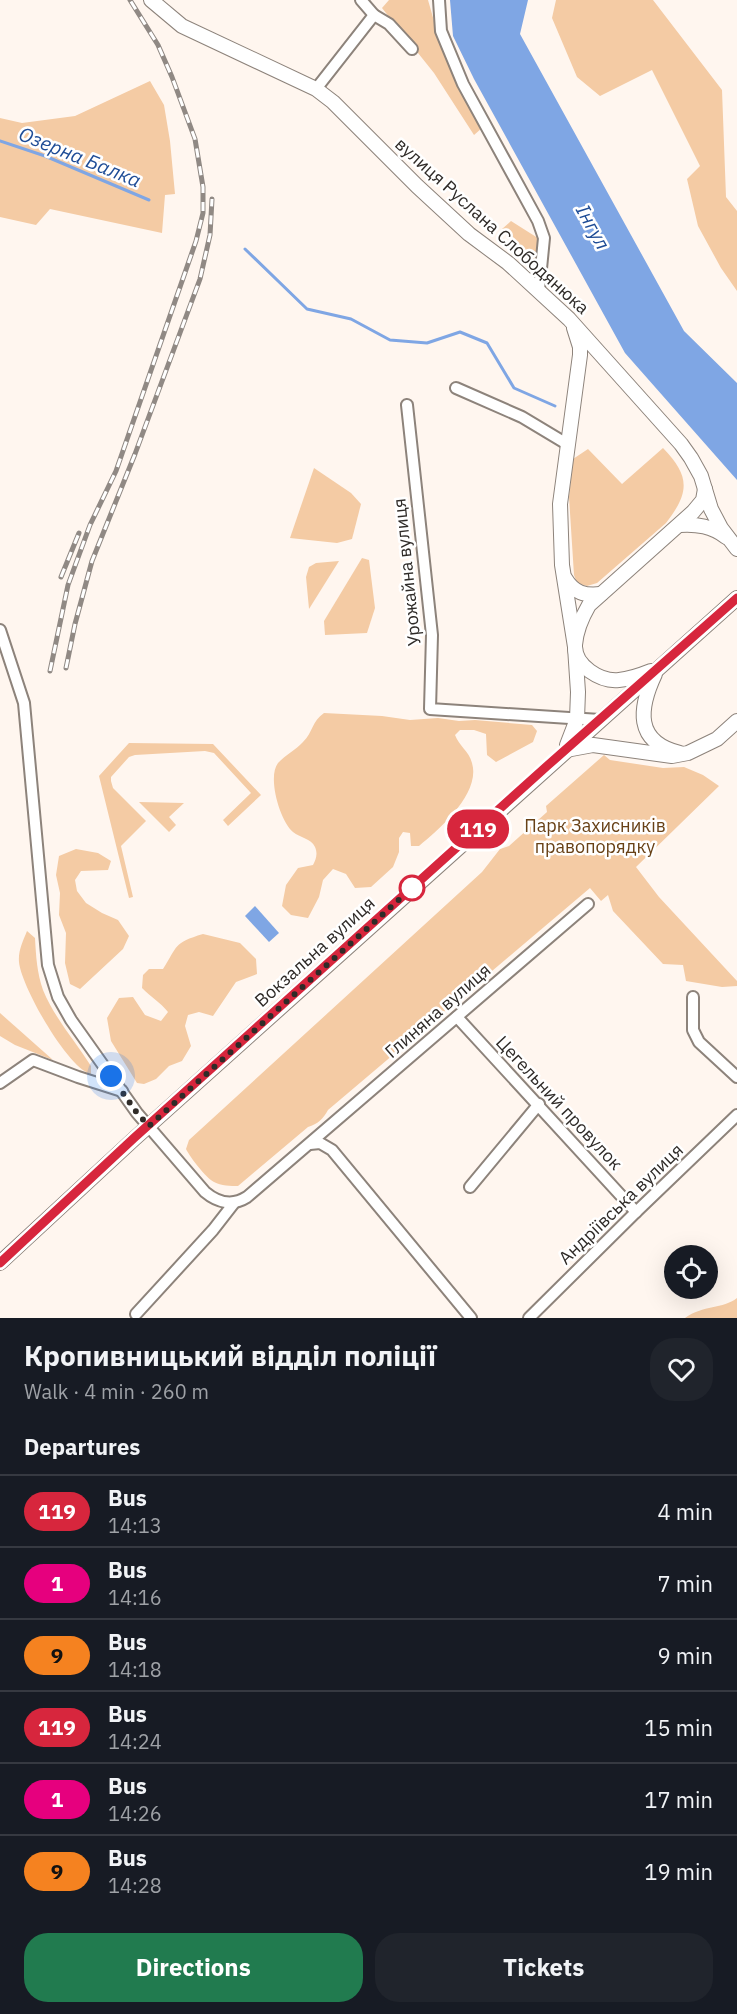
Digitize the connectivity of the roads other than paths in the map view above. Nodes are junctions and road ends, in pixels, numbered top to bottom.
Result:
1 (151, 0) edge
2 (361, 0) edge
3 (439, 0) edge
4 (374, 15) junction
5 (412, 50) dead end
6 (316, 88) junction
7 (538, 289) junction
8 (568, 319) junction
9 (456, 388) dead end
10 (407, 405) dead end
11 (567, 444) junction
12 (705, 489) junction
13 (680, 525) junction
14 (734, 546) edge
15 (562, 565) junction
16 (601, 594) junction
17 (737, 598) edge
18 (0, 630) edge
19 (575, 647) junction
20 (658, 669) junction
21 (577, 719) junction
22 (600, 720) junction
23 (737, 721) edge
24 (564, 751) junction
25 (688, 753) junction
26 (588, 904) dead end
27 (693, 997) dead end
28 (457, 1017) junction
29 (737, 1077) edge
30 (0, 1083) edge
31 (122, 1091) junction
32 (538, 1104) junction
33 (737, 1115) edge
34 (149, 1126) junction
35 (310, 1143) junction
36 (470, 1187) dead end
37 (234, 1203) junction
38 (636, 1212) junction
39 (0, 1263) edge
40 (136, 1314) dead end
41 (471, 1318) edge
42 (529, 1318) edge

1 - 6 main road, вулиця Руслана Слободянюка
2 - 4 street
3 - 7 street
4 - 5 street
4 - 6 street
6 - 7 main road, вулиця Руслана Слободянюка
7 - 8 main road, вулиця Руслана Слободянюка
8 - 11 main road
8 - 12 main road, вулиця Руслана Слободянюка
9 - 11 street
10 - 21 street, Урожайна вулиця
11 - 15 main road
12 - 13 main road
12 - 14 main road, вулиця Руслана Слободянюка
13 - 14 main road
13 - 16 main road
15 - 16 main road
15 - 19 main road
16 - 19 main road
17 - 20 main road, Вокзальна вулиця
18 - 31 street
19 - 20 main road
19 - 21 main road
20 - 22 main road, Вокзальна вулиця
20 - 25 main road
21 - 22 street, Урожайна вулиця
21 - 24 main road
22 - 24 main road, Вокзальна вулиця
23 - 25 main road
24 - 25 main road
24 - 34 main road, Вокзальна вулиця
26 - 28 street, Глиняна вулиця
27 - 29 street
28 - 32 street, Цегельний провулок
28 - 35 street, Глиняна вулиця
30 - 31 street
31 - 34 street
32 - 36 street
32 - 38 street, Цегельний провулок
33 - 38 street, Андріївська вулиця
34 - 37 street
34 - 39 main road, Вокзальна вулиця
35 - 37 street, Глиняна вулиця
35 - 41 street
37 - 40 street
38 - 42 street, Андріївська вулиця

